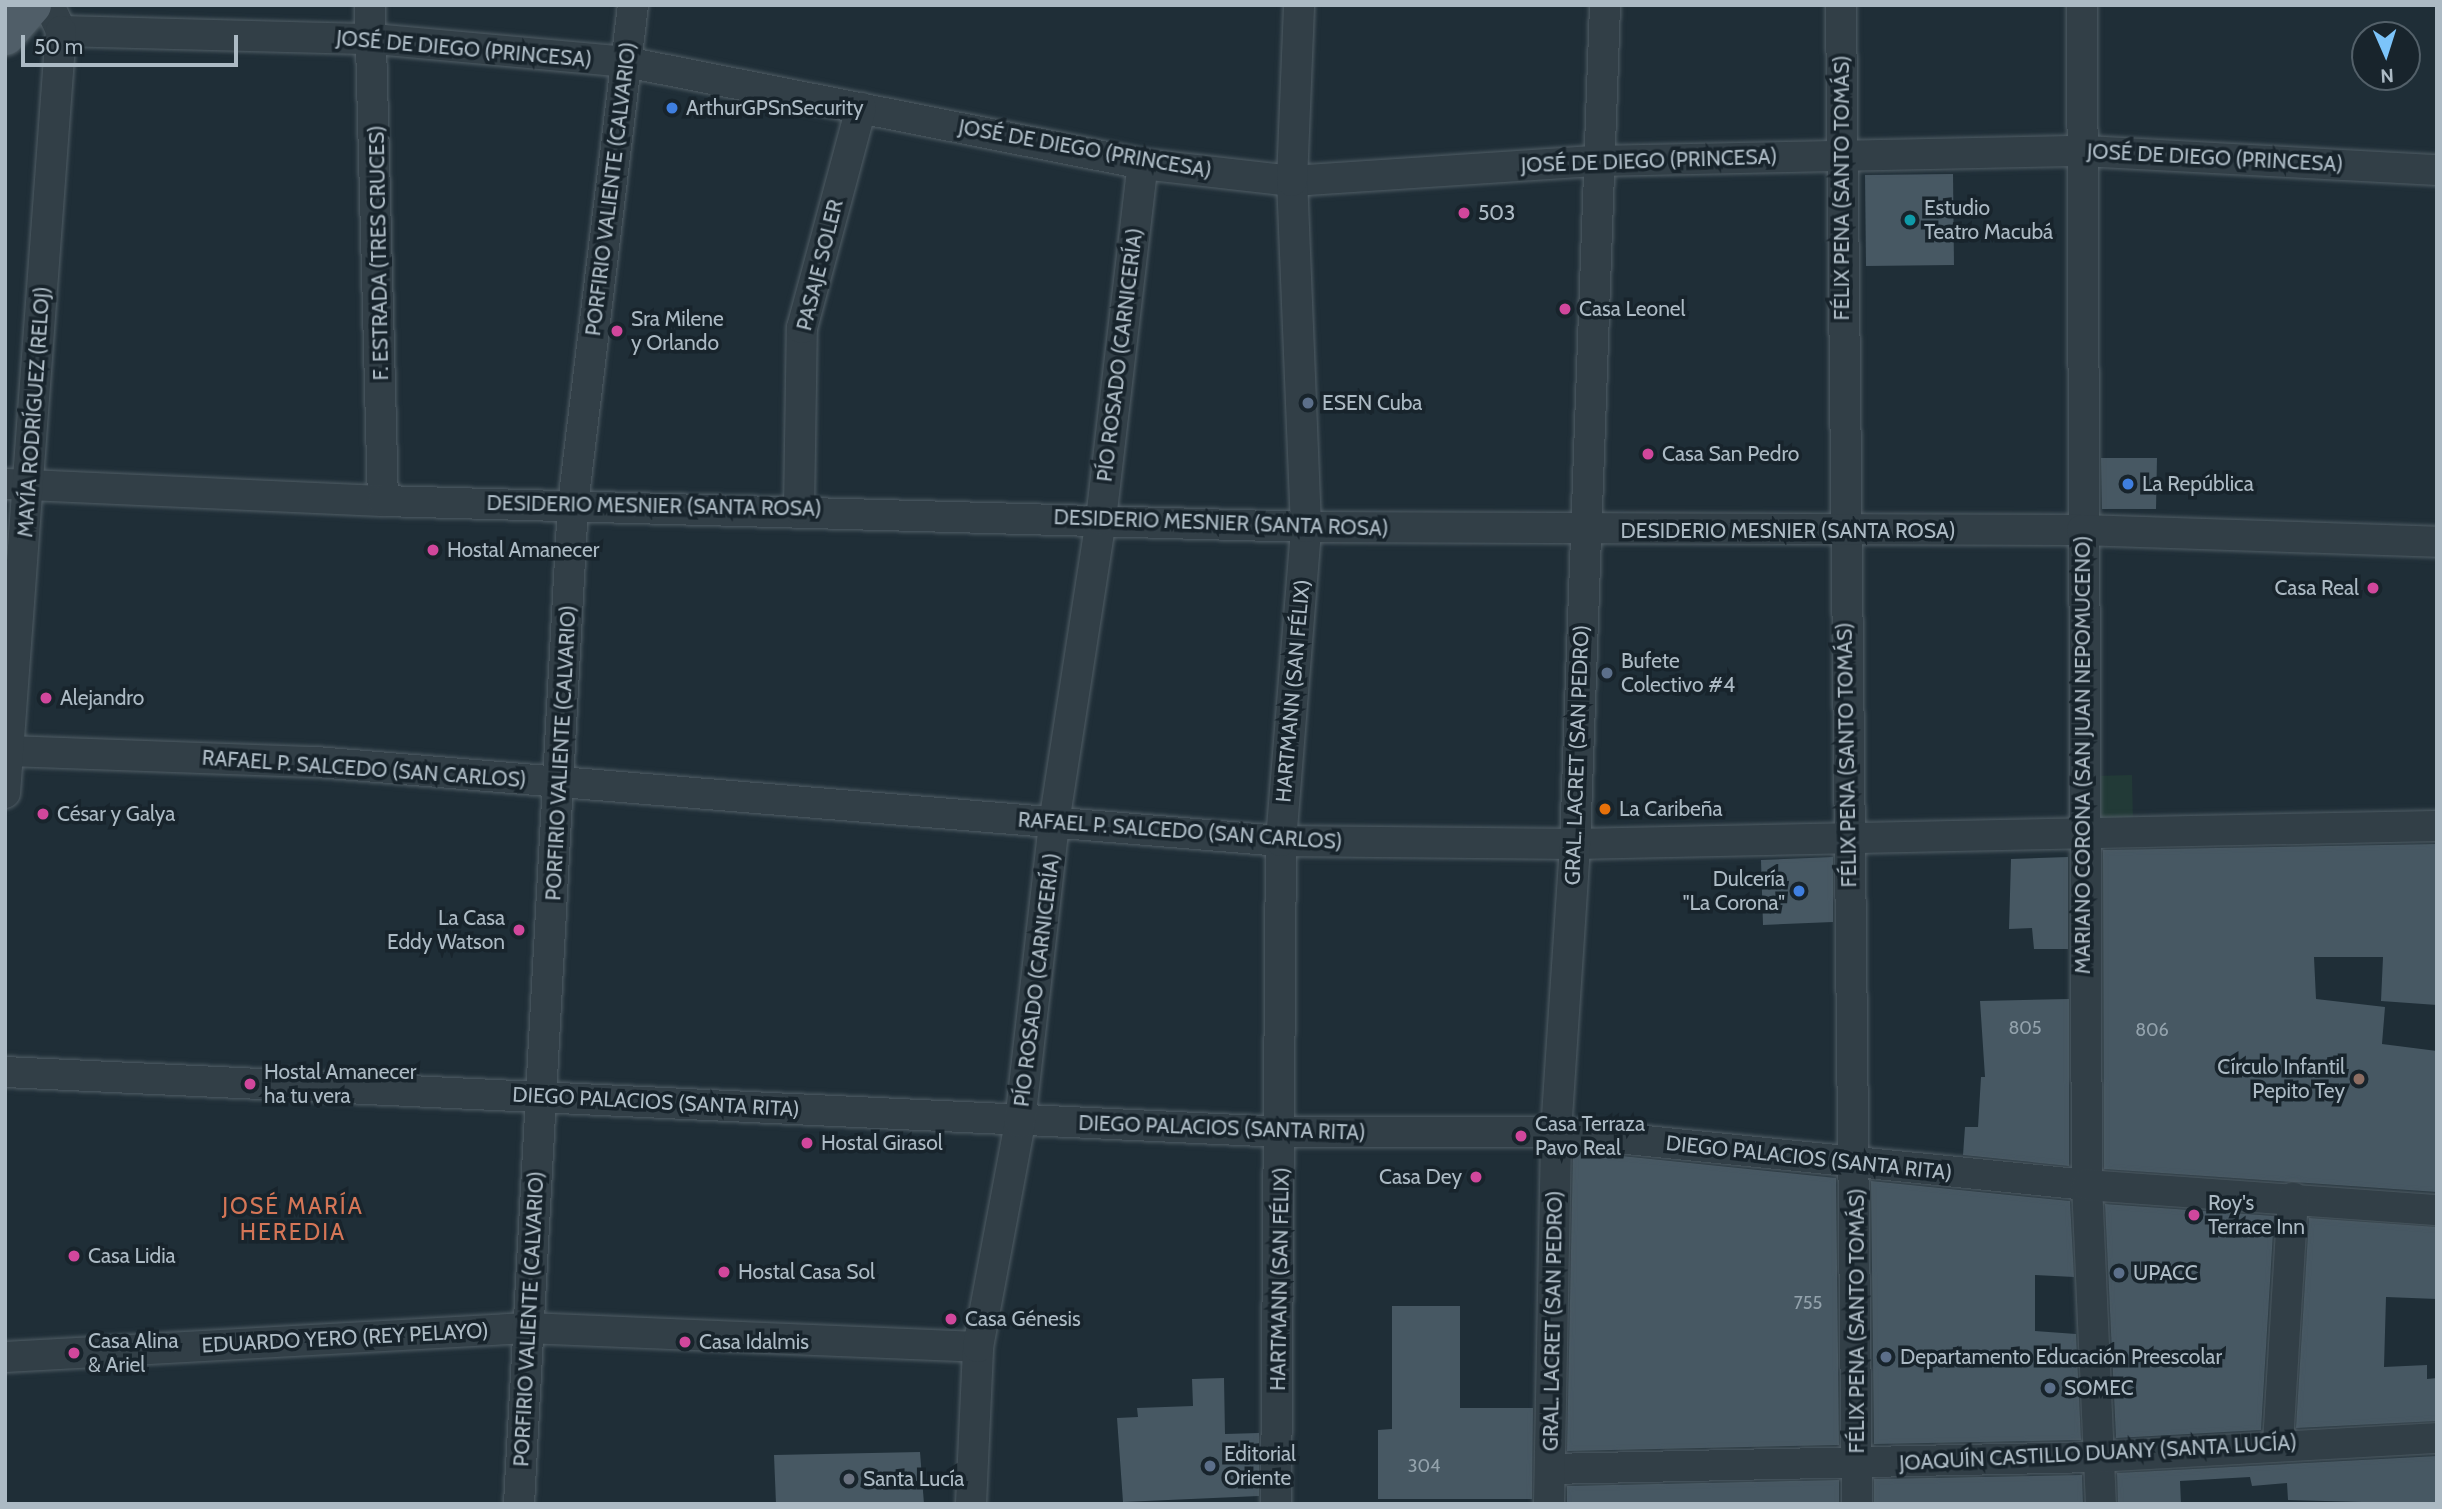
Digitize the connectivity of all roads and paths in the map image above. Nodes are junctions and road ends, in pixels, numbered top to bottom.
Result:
1 (32, 5) edge
2 (370, 5) edge
3 (633, 5) edge
4 (1299, 5) edge
5 (1605, 5) edge
6 (1841, 5) edge
7 (2082, 5) edge
8 (55, 18) edge
9 (5, 36) edge
10 (374, 39) junction
11 (626, 62) junction
12 (860, 108) junction
13 (2084, 151) junction
14 (1843, 153) junction
15 (1597, 161) junction
16 (1143, 164) junction
17 (2437, 170) edge
18 (1292, 181) junction
19 (17, 484) edge
20 (383, 501) junction
21 (573, 504) junction
22 (799, 509) junction
23 (1101, 519) junction
24 (1306, 527) junction
25 (2082, 530) junction
26 (1584, 531) junction
27 (1843, 531) junction
28 (2437, 542) edge
29 (10, 751) junction
30 (561, 782) junction
31 (5, 793) edge
32 (1054, 823) junction
33 (2437, 827) edge
34 (2082, 834) junction
35 (1849, 835) junction
36 (1281, 841) junction
37 (1575, 844) junction
38 (5, 1073) edge
39 (542, 1095) junction
40 (1020, 1122) junction
41 (1283, 1132) junction
42 (1556, 1132) junction
43 (1857, 1164) junction
44 (2087, 1185) junction
45 (2293, 1197) junction
46 (2437, 1210) edge
47 (527, 1328) junction
48 (978, 1347) junction
49 (5, 1357) edge
50 (2437, 1438) edge
51 (2278, 1443) junction
52 (2097, 1457) junction
53 (1857, 1464) junction
54 (1550, 1469) junction
55 (519, 1504) edge
56 (971, 1504) edge
57 (1276, 1504) edge
58 (1549, 1504) edge
59 (1857, 1504) edge
60 (2101, 1504) edge

1 - 9 main road
2 - 10 street, F. ESTRADA (TRES CRUCES)
3 - 11 street, PORFIRIO VALIENTE (CALVARIO)
4 - 18 street, HARTMANN (SAN FÉLIX)
5 - 15 street, GRAL. LACRET (SAN PEDRO)
6 - 14 street, FÉLIX PENA (SANTO TOMÁS)
7 - 13 street, MARIANO CORONA (SAN JUAN NEPOMUCENO)
8 - 10 street, JOSÉ DE DIEGO (PRINCESA)
8 - 19 street, MAYÍA RODRÍGUEZ (RELOJ)
10 - 11 street, JOSÉ DE DIEGO (PRINCESA)
10 - 20 street, F. ESTRADA (TRES CRUCES)
11 - 12 street, JOSÉ DE DIEGO (PRINCESA)
11 - 21 street, PORFIRIO VALIENTE (CALVARIO)
12 - 16 street, JOSÉ DE DIEGO (PRINCESA)
12 - 22 street, PASAJE SOLER
13 - 14 street, JOSÉ DE DIEGO (PRINCESA)
13 - 17 street, JOSÉ DE DIEGO (PRINCESA)
13 - 25 street, MARIANO CORONA (SAN JUAN NEPOMUCENO)
14 - 15 street, JOSÉ DE DIEGO (PRINCESA)
14 - 27 street, FÉLIX PENA (SANTO TOMÁS)
15 - 18 street, JOSÉ DE DIEGO (PRINCESA)
15 - 26 street, GRAL. LACRET (SAN PEDRO)
16 - 18 street, JOSÉ DE DIEGO (PRINCESA)
16 - 23 street, PÍO ROSADO (CARNICERÍA)
18 - 24 street, HARTMANN (SAN FÉLIX)
19 - 20 street, DESIDERIO MESNIER (SANTA ROSA)
19 - 29 street, MAYÍA RODRÍGUEZ (RELOJ)
20 - 21 street, DESIDERIO MESNIER (SANTA ROSA)
21 - 22 street, DESIDERIO MESNIER (SANTA ROSA)
21 - 30 street, PORFIRIO VALIENTE (CALVARIO)
22 - 23 street, DESIDERIO MESNIER (SANTA ROSA)
23 - 24 street, DESIDERIO MESNIER (SANTA ROSA)
23 - 32 street, PÍO ROSADO (CARNICERÍA)
24 - 26 street, DESIDERIO MESNIER (SANTA ROSA)
24 - 36 street, HARTMANN (SAN FÉLIX)
25 - 27 street, DESIDERIO MESNIER (SANTA ROSA)
25 - 28 street, DESIDERIO MESNIER (SANTA ROSA)
25 - 34 street, MARIANO CORONA (SAN JUAN NEPOMUCENO)
26 - 27 street, DESIDERIO MESNIER (SANTA ROSA)
26 - 37 street, GRAL. LACRET (SAN PEDRO)
27 - 35 street, FÉLIX PENA (SANTO TOMÁS)
29 - 30 street, RAFAEL P. SALCEDO (SAN CARLOS)
29 - 31 street, MAYÍA RODRÍGUEZ (RELOJ)
30 - 32 street, RAFAEL P. SALCEDO (SAN CARLOS)
30 - 39 street, PORFIRIO VALIENTE (CALVARIO)
32 - 36 street, RAFAEL P. SALCEDO (SAN CARLOS)
32 - 40 street, PÍO ROSADO (CARNICERÍA)
33 - 34 street, RAFAEL P. SALCEDO (SAN CARLOS)
34 - 35 street, RAFAEL P. SALCEDO (SAN CARLOS)
34 - 44 street, MARIANO CORONA (SAN JUAN NEPOMUCENO)
35 - 37 street, RAFAEL P. SALCEDO (SAN CARLOS)
35 - 43 street, FÉLIX PENA (SANTO TOMÁS)
36 - 37 street, RAFAEL P. SALCEDO (SAN CARLOS)
36 - 41 street, HARTMANN (SAN FÉLIX)
37 - 42 street, GRAL. LACRET (SAN PEDRO)
38 - 39 street, DIEGO PALACIOS (SANTA RITA)
39 - 40 street, DIEGO PALACIOS (SANTA RITA)
39 - 47 street, PORFIRIO VALIENTE (CALVARIO)
40 - 41 street, DIEGO PALACIOS (SANTA RITA)
40 - 48 street, PÍO ROSADO (CARNICERÍA)
41 - 42 street, DIEGO PALACIOS (SANTA RITA)
41 - 57 street, HARTMANN (SAN FÉLIX)
42 - 43 street, DIEGO PALACIOS (SANTA RITA)
42 - 54 street, GRAL. LACRET (SAN PEDRO)
43 - 44 street, DIEGO PALACIOS (SANTA RITA)
43 - 53 street, FÉLIX PENA (SANTO TOMÁS)
44 - 45 street, DIEGO PALACIOS (SANTA RITA)
44 - 52 street, MARIANO CORONA (SAN JUAN NEPOMUCENO)
45 - 46 street, DIEGO PALACIOS (SANTA RITA)
45 - 51 street
47 - 48 street, EDUARDO YERO (REY PELAYO)
47 - 49 street, EDUARDO YERO (REY PELAYO)
47 - 55 street, PORFIRIO VALIENTE (CALVARIO)
48 - 56 street, PÍO ROSADO (CARNICERÍA)
50 - 51 street, JOAQUÍN CASTILLO DUANY (SANTA LUCÍA)
51 - 52 street, JOAQUÍN CASTILLO DUANY (SANTA LUCÍA)
52 - 53 street, JOAQUÍN CASTILLO DUANY (SANTA LUCÍA)
52 - 60 street, MARIANO CORONA (SAN JUAN NEPOMUCENO)
53 - 54 street, JOAQUÍN CASTILLO DUANY (SANTA LUCÍA)
53 - 59 street, FÉLIX PENA (SANTO TOMÁS)
54 - 58 street, GRAL. LACRET (SAN PEDRO)

